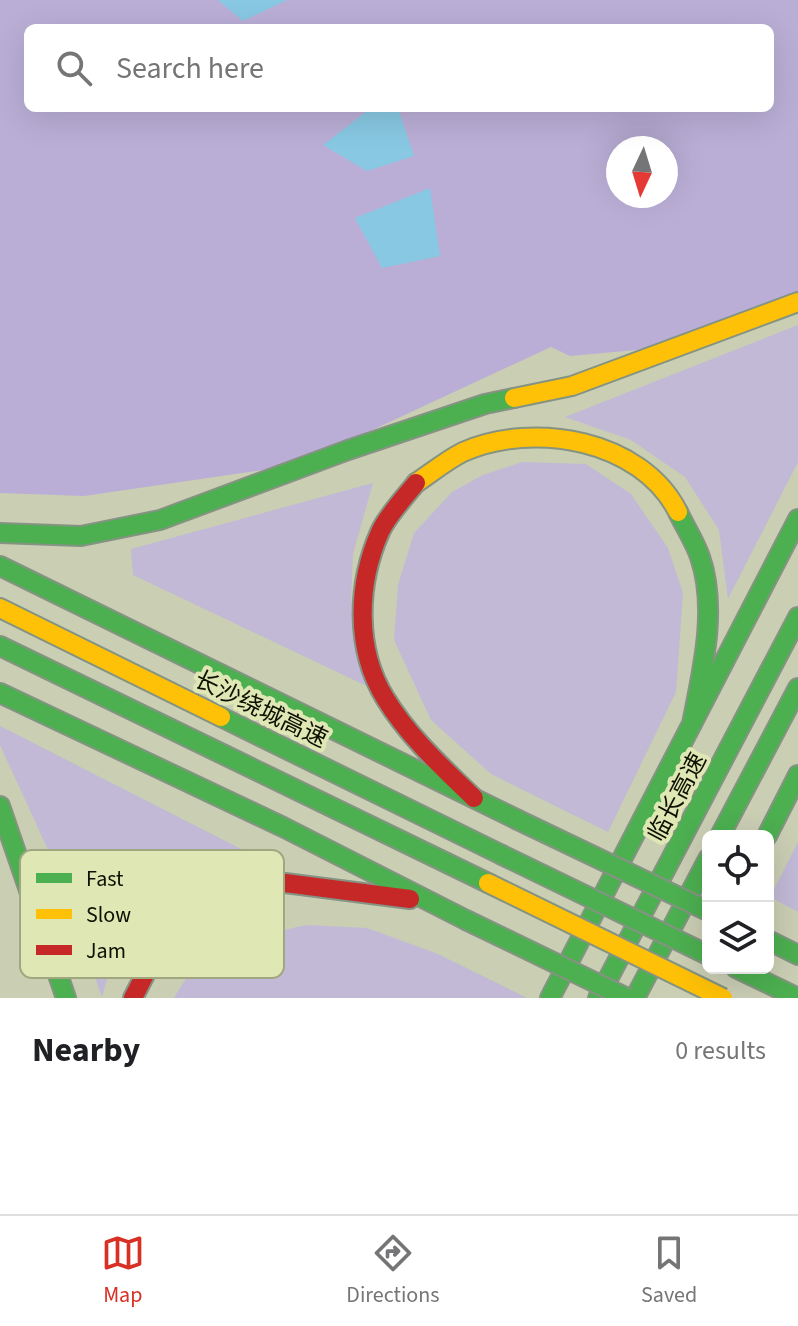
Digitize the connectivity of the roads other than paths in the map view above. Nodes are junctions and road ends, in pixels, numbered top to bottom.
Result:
1 (798, 302) edge
2 (798, 519) edge
3 (0, 533) edge
4 (0, 566) edge
5 (0, 608) edge
6 (798, 617) edge
7 (0, 646) edge
8 (798, 688) edge
9 (0, 693) edge
10 (692, 724) junction
11 (798, 775) edge
12 (474, 798) junction
13 (0, 806) edge
14 (723, 830) edge
15 (770, 830) edge
16 (20, 864) edge
17 (702, 870) edge
18 (284, 883) edge
19 (429, 900) junction
20 (702, 908) edge
21 (774, 943) edge
22 (702, 949) edge
23 (798, 955) edge
24 (702, 963) edge
25 (748, 974) edge
26 (59, 978) edge
27 (143, 978) edge
28 (66, 998) edge
29 (133, 998) edge
30 (550, 998) edge
31 (598, 998) edge
32 (627, 998) edge
33 (635, 998) edge
34 (683, 998) edge
35 (723, 998) edge
36 (798, 998) edge

1 - 3 highway
2 - 10 highway
4 - 12 highway
5 - 22 highway, 长沙绕城高速, bridge
6 - 31 highway, 临长高速
7 - 35 highway, bridge
8 - 14 highway
9 - 19 highway
10 - 12 highway
10 - 30 highway
11 - 15 highway
12 - 20 highway, bridge
13 - 16 highway
17 - 33 highway
18 - 19 highway
19 - 32 highway, bridge
21 - 23 highway
24 - 34 highway
25 - 36 highway
26 - 28 highway
27 - 29 highway

